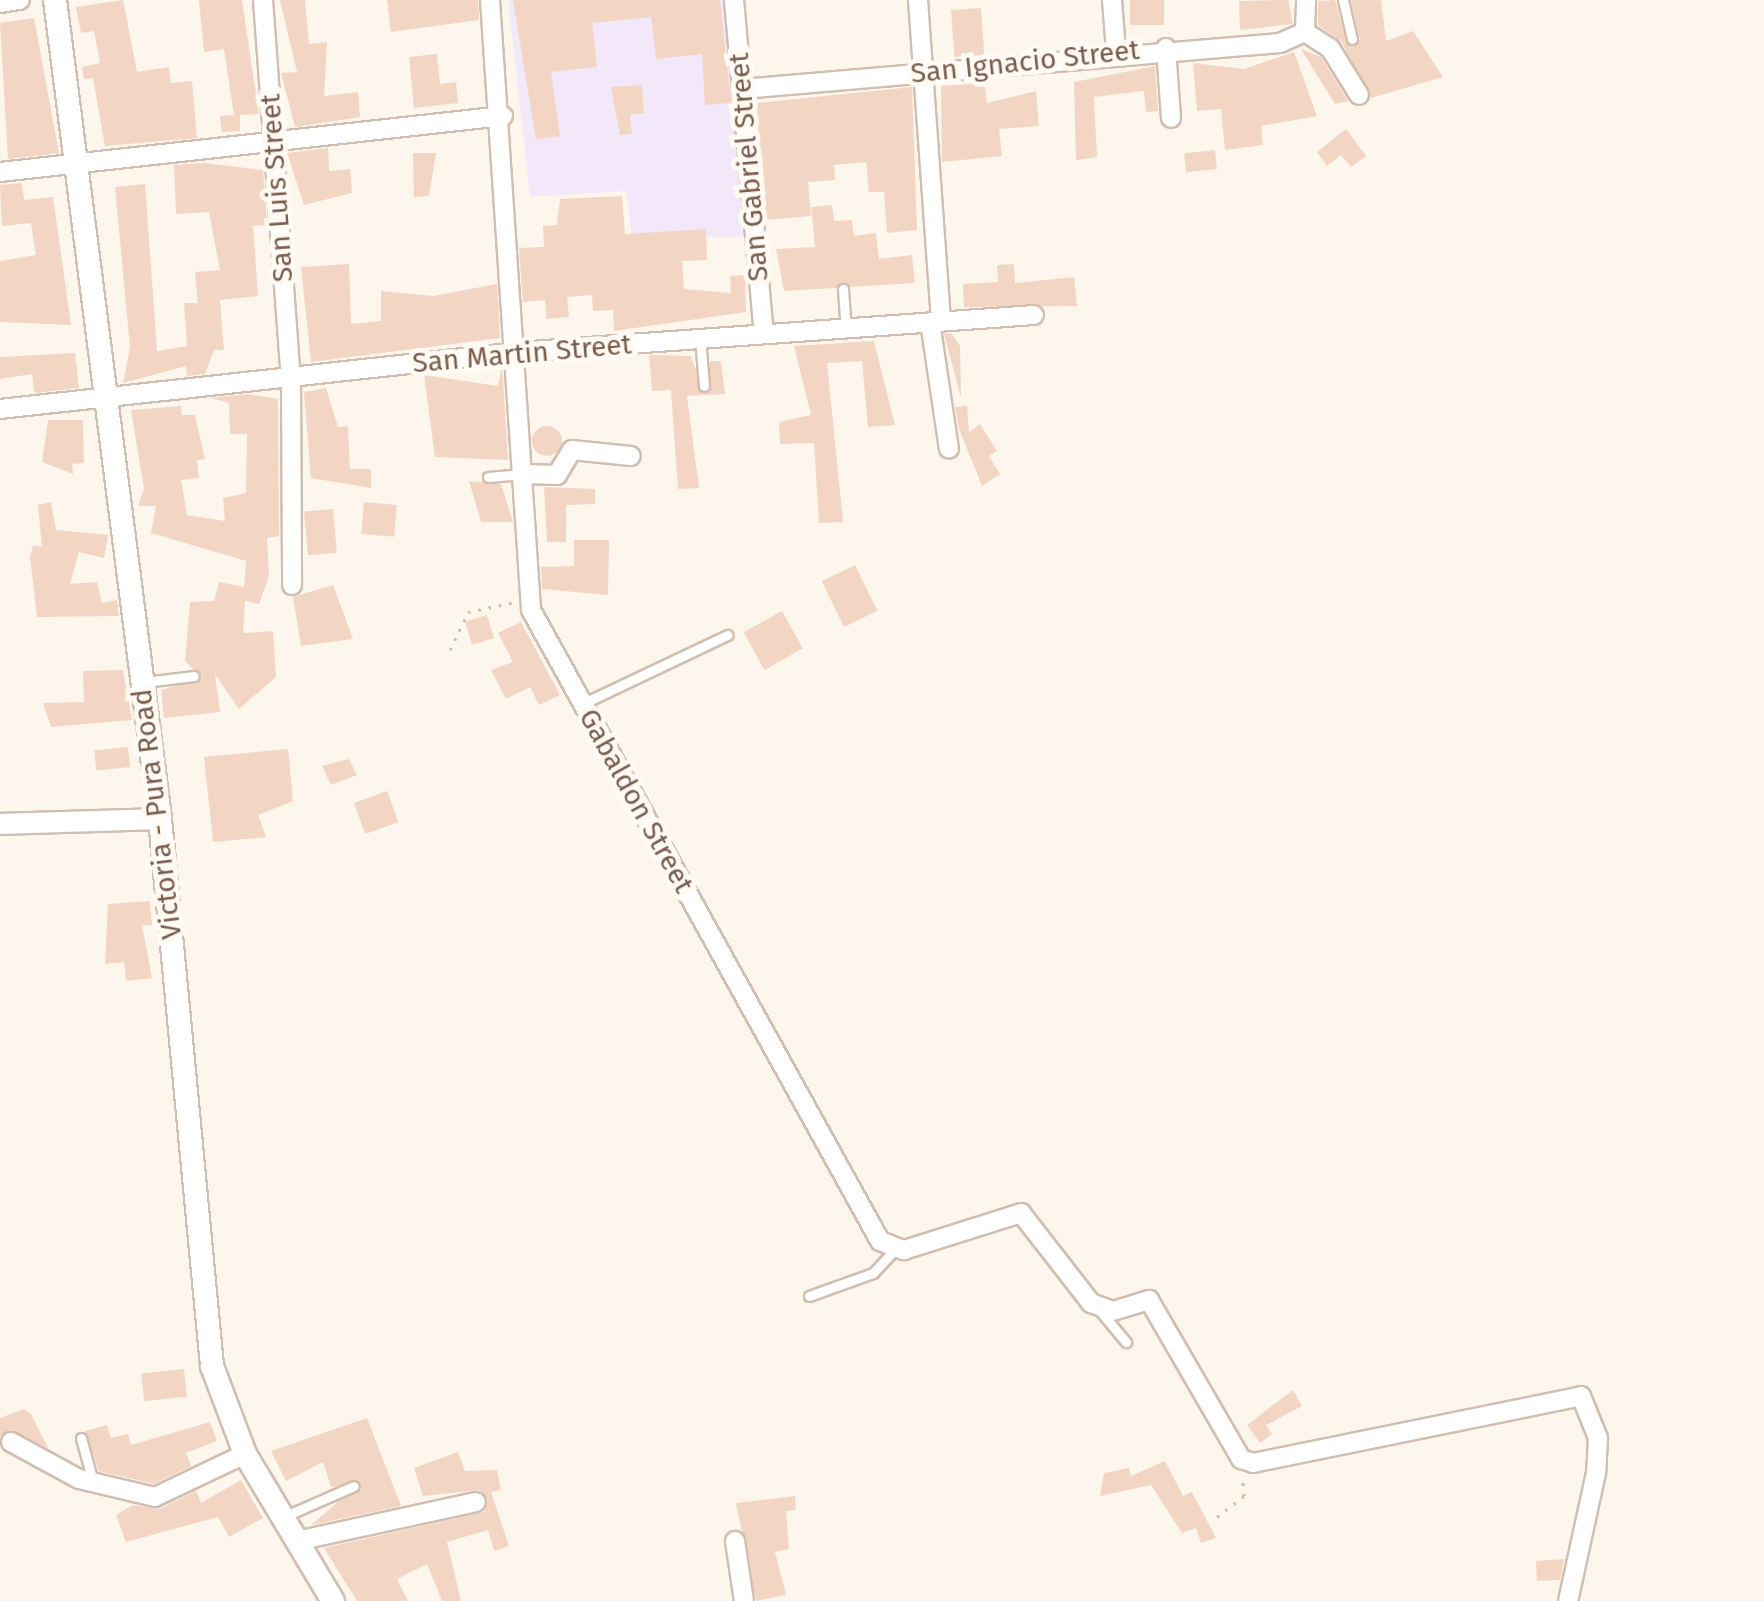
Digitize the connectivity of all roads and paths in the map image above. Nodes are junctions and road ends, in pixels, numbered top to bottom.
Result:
1 (20, 0) edge
2 (55, 0) edge
3 (264, 0) edge
4 (490, 0) edge
5 (734, 0) edge
6 (918, 0) edge
7 (1112, 0) edge
8 (1306, 0) edge
9 (1343, 0) edge
10 (0, 3) edge
11 (1306, 32) junction
12 (1352, 39) dead end
13 (1166, 48) junction
14 (1116, 51) junction
15 (926, 73) junction
16 (742, 89) junction
17 (1359, 94) dead end
18 (503, 116) junction
19 (1170, 118) dead end
20 (273, 142) junction
21 (76, 163) junction
22 (0, 172) edge
23 (843, 289) dead end
24 (1034, 315) dead end
25 (936, 322) junction
26 (846, 328) junction
27 (764, 334) junction
28 (700, 338) junction
29 (518, 352) junction
30 (291, 377) junction
31 (704, 386) dead end
32 (104, 396) junction
33 (0, 409) edge
34 (950, 449) dead end
35 (631, 456) dead end
36 (526, 474) junction
37 (488, 477) dead end
38 (292, 585) dead end
39 (530, 598) junction
40 (727, 635) dead end
41 (450, 650) dead end
42 (194, 676) dead end
43 (142, 682) junction
44 (582, 704) junction
45 (160, 819) junction
46 (0, 824) edge
47 (895, 1249) junction
48 (808, 1296) dead end
49 (1096, 1306) junction
50 (1126, 1342) dead end
51 (81, 1438) dead end
52 (11, 1442) dead end
53 (245, 1454) junction
54 (1241, 1460) junction
55 (94, 1484) junction
56 (354, 1486) dead end
57 (476, 1502) dead end
58 (283, 1517) junction
59 (1217, 1517) dead end
60 (735, 1540) dead end
61 (297, 1541) junction
62 (332, 1601) edge
63 (744, 1601) edge
64 (1568, 1601) edge

1 - 10 street
2 - 21 main road, Victoria - Pura Road
3 - 20 street, San Luis Street
4 - 18 street, Gabaldon Street
5 - 16 street, San Gabriel Street
6 - 15 street
7 - 14 street
8 - 11 street
9 - 12 lane
11 - 13 street, San Ignacio Street
11 - 17 street
13 - 14 street, San Ignacio Street
13 - 19 street
14 - 15 street, San Ignacio Street
15 - 16 street, San Ignacio Street
15 - 25 street
16 - 27 street, San Gabriel Street
18 - 20 street
18 - 29 street, Gabaldon Street
20 - 21 street
20 - 30 street, San Luis Street
21 - 22 street
21 - 32 main road, Victoria - Pura Road
23 - 26 lane
24 - 25 street, San Martin Street
25 - 26 street, San Martin Street
25 - 34 street
26 - 27 street, San Martin Street
27 - 28 street, San Martin Street
28 - 29 street, San Martin Street
28 - 31 lane
29 - 30 street, San Martin Street
29 - 36 street, Gabaldon Street
30 - 32 street, San Martin Street
30 - 38 street, San Luis Street
32 - 33 street, San Martin Street
32 - 43 main road, Victoria - Pura Road
35 - 36 street
36 - 37 lane
36 - 39 street, Gabaldon Street
39 - 41 path
39 - 44 street, Gabaldon Street
40 - 44 lane
42 - 43 lane
43 - 45 main road, Victoria - Pura Road
44 - 47 street, Gabaldon Street
45 - 46 street
45 - 53 main road, Victoria - Pura Road
47 - 48 lane
47 - 49 street
49 - 50 lane
49 - 54 street
51 - 55 lane
52 - 55 street
53 - 55 street
53 - 58 main road, Victoria - Pura Road
54 - 59 path
54 - 64 street
56 - 58 lane
57 - 61 street
58 - 61 main road, Victoria - Pura Road
60 - 63 street
61 - 62 main road, Victoria - Pura Road

